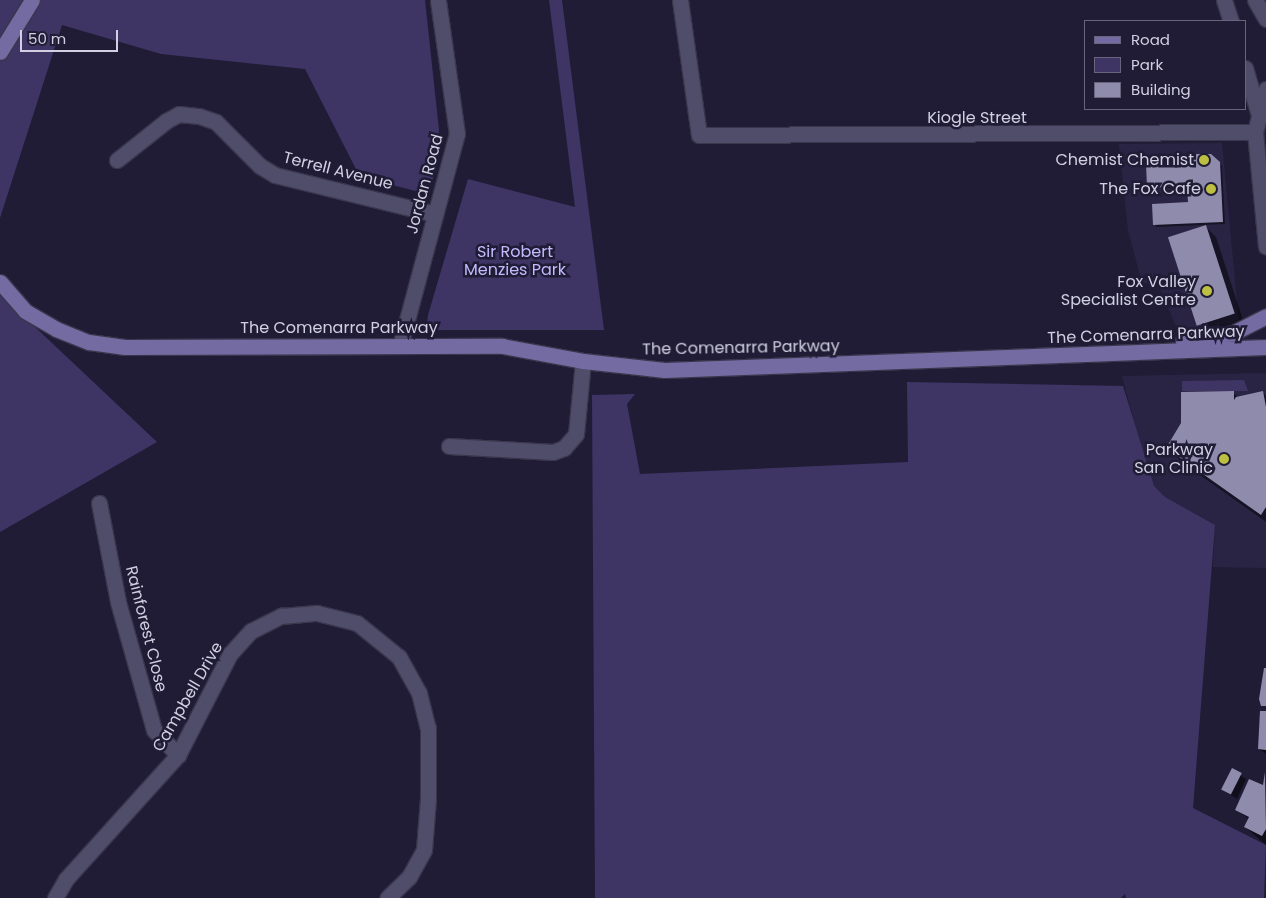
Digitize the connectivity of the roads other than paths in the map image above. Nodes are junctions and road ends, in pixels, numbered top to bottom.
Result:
1 (32, 0) edge
2 (438, 0) edge
3 (680, 0) edge
4 (1224, 0) edge
5 (1255, 0) edge
6 (1266, 19) edge
7 (1230, 20) edge
8 (0, 52) edge
9 (1246, 71) edge
10 (1266, 89) edge
11 (1261, 114) edge
12 (1256, 132) junction
13 (117, 160) dead end
14 (435, 214) junction
15 (1266, 246) edge
16 (0, 282) edge
17 (1266, 316) edge
18 (400, 346) junction
19 (1266, 347) edge
20 (1142, 351) junction
21 (583, 362) junction
22 (448, 446) dead end
23 (99, 503) dead end
24 (178, 755) junction
25 (55, 898) edge
26 (387, 898) edge

1 - 8 main road
2 - 14 street, Jordan Road
3 - 12 street, Kiogle Street
4 - 7 street
5 - 6 street
9 - 11 street
10 - 11 street
11 - 12 street
12 - 15 street
13 - 14 street, Terrell Avenue
14 - 18 street, Jordan Road
16 - 18 main road, The Comenarra Parkway
17 - 20 main road
18 - 21 main road, The Comenarra Parkway
19 - 20 main road, The Comenarra Parkway
20 - 21 main road, The Comenarra Parkway
21 - 22 street
23 - 24 street, Rainforest Close
24 - 25 street, Campbell Drive
24 - 26 street, Campbell Drive

